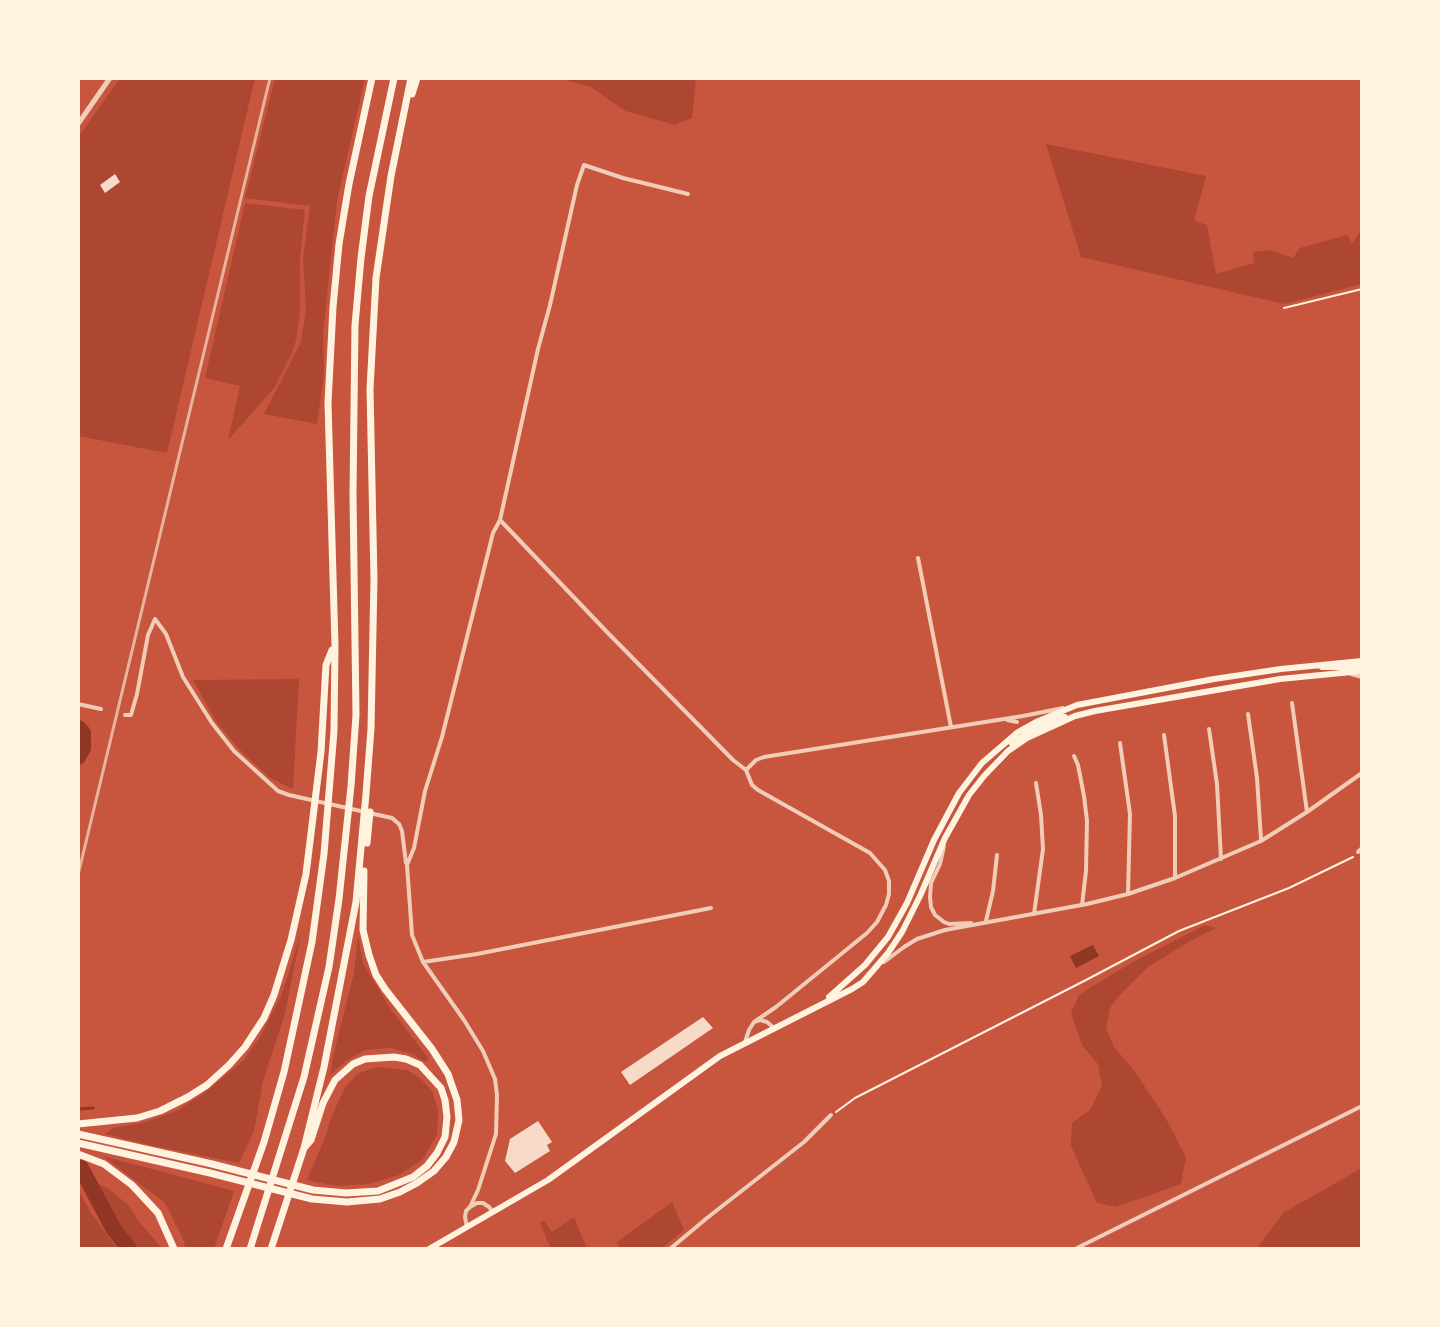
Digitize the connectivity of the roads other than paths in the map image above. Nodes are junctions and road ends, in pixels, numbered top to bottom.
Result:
1 (110, 78) edge
2 (372, 78) edge
3 (394, 78) edge
4 (414, 78) edge
5 (78, 124) edge
6 (688, 194) dead end
7 (500, 520) junction
8 (918, 558) dead end
9 (335, 645) junction
10 (1362, 661) edge
11 (1307, 666) junction
12 (1362, 669) edge
13 (1340, 672) junction
14 (1362, 677) edge
15 (1292, 703) dead end
16 (78, 704) edge
17 (1077, 705) junction
18 (101, 709) dead end
19 (1248, 714) dead end
20 (125, 715) dead end
21 (1023, 716) junction
22 (1075, 716) junction
23 (1005, 719) junction
24 (1017, 722) junction
25 (1034, 726) junction
26 (951, 727) junction
27 (1209, 729) dead end
28 (1022, 733) junction
29 (1164, 735) dead end
30 (1120, 743) dead end
31 (1008, 751) junction
32 (1074, 756) dead end
33 (746, 770) junction
34 (1362, 773) edge
35 (1036, 783) dead end
36 (366, 794) junction
37 (1307, 812) junction
38 (945, 838) junction
39 (1261, 841) junction
40 (997, 855) dead end
41 (1221, 859) junction
42 (407, 865) junction
43 (1175, 878) junction
44 (1128, 894) junction
45 (1082, 905) junction
46 (711, 908) dead end
47 (1034, 914) junction
48 (986, 921) junction
49 (973, 923) junction
50 (423, 962) junction
51 (876, 968) junction
52 (820, 1004) junction
53 (776, 1007) junction
54 (754, 1022) junction
55 (767, 1022) junction
56 (774, 1028) junction
57 (745, 1042) junction
58 (1362, 1106) edge
59 (831, 1115) road end
60 (78, 1124) edge
61 (78, 1134) edge
62 (78, 1143) edge
63 (304, 1148) junction
64 (78, 1154) edge
65 (211, 1168) junction
66 (478, 1190) junction
67 (483, 1203) junction
68 (470, 1207) junction
69 (493, 1212) junction
70 (467, 1227) junction
71 (174, 1249) edge
72 (226, 1249) edge
73 (250, 1249) edge
74 (271, 1249) edge
75 (429, 1249) edge
76 (670, 1249) edge
77 (1075, 1249) edge

1 - 5 street
2 - 9 highway
3 - 73 highway
4 - 36 highway
6 - 7 street
7 - 33 street
7 - 42 street
8 - 26 street
9 - 60 highway
9 - 72 highway
10 - 11 main road
11 - 12 main road
11 - 17 main road
12 - 13 main road
13 - 14 street
13 - 22 main road
15 - 37 street
16 - 18 street
17 - 21 street
17 - 25 main road
19 - 39 street
20 - 42 street
21 - 23 street
21 - 24 street
21 - 25 street
22 - 25 main road
22 - 31 main road
23 - 24 street
23 - 26 street
24 - 28 street
25 - 28 main road
26 - 33 street
27 - 41 street
28 - 31 main road
28 - 52 main road
29 - 43 street
30 - 44 street
31 - 38 main road
32 - 45 street
33 - 53 street
34 - 37 street
35 - 47 street
36 - 63 highway
36 - 65 highway
37 - 39 street
38 - 49 street
38 - 51 main road
39 - 41 street
40 - 48 street
41 - 43 street
42 - 50 street
43 - 44 street
44 - 45 street
45 - 47 street
46 - 50 street
47 - 48 street
48 - 49 street
49 - 51 street
50 - 66 street
51 - 52 main road
52 - 56 main road
53 - 54 street
53 - 55 street
54 - 55 street
54 - 57 street
55 - 56 street
56 - 57 main road
57 - 69 main road
58 - 77 street
59 - 76 street
61 - 65 highway
62 - 65 highway
63 - 65 highway
63 - 74 highway
64 - 71 highway
66 - 67 street
66 - 68 street
67 - 68 street
67 - 69 street
68 - 70 street
69 - 70 main road
70 - 75 main road

